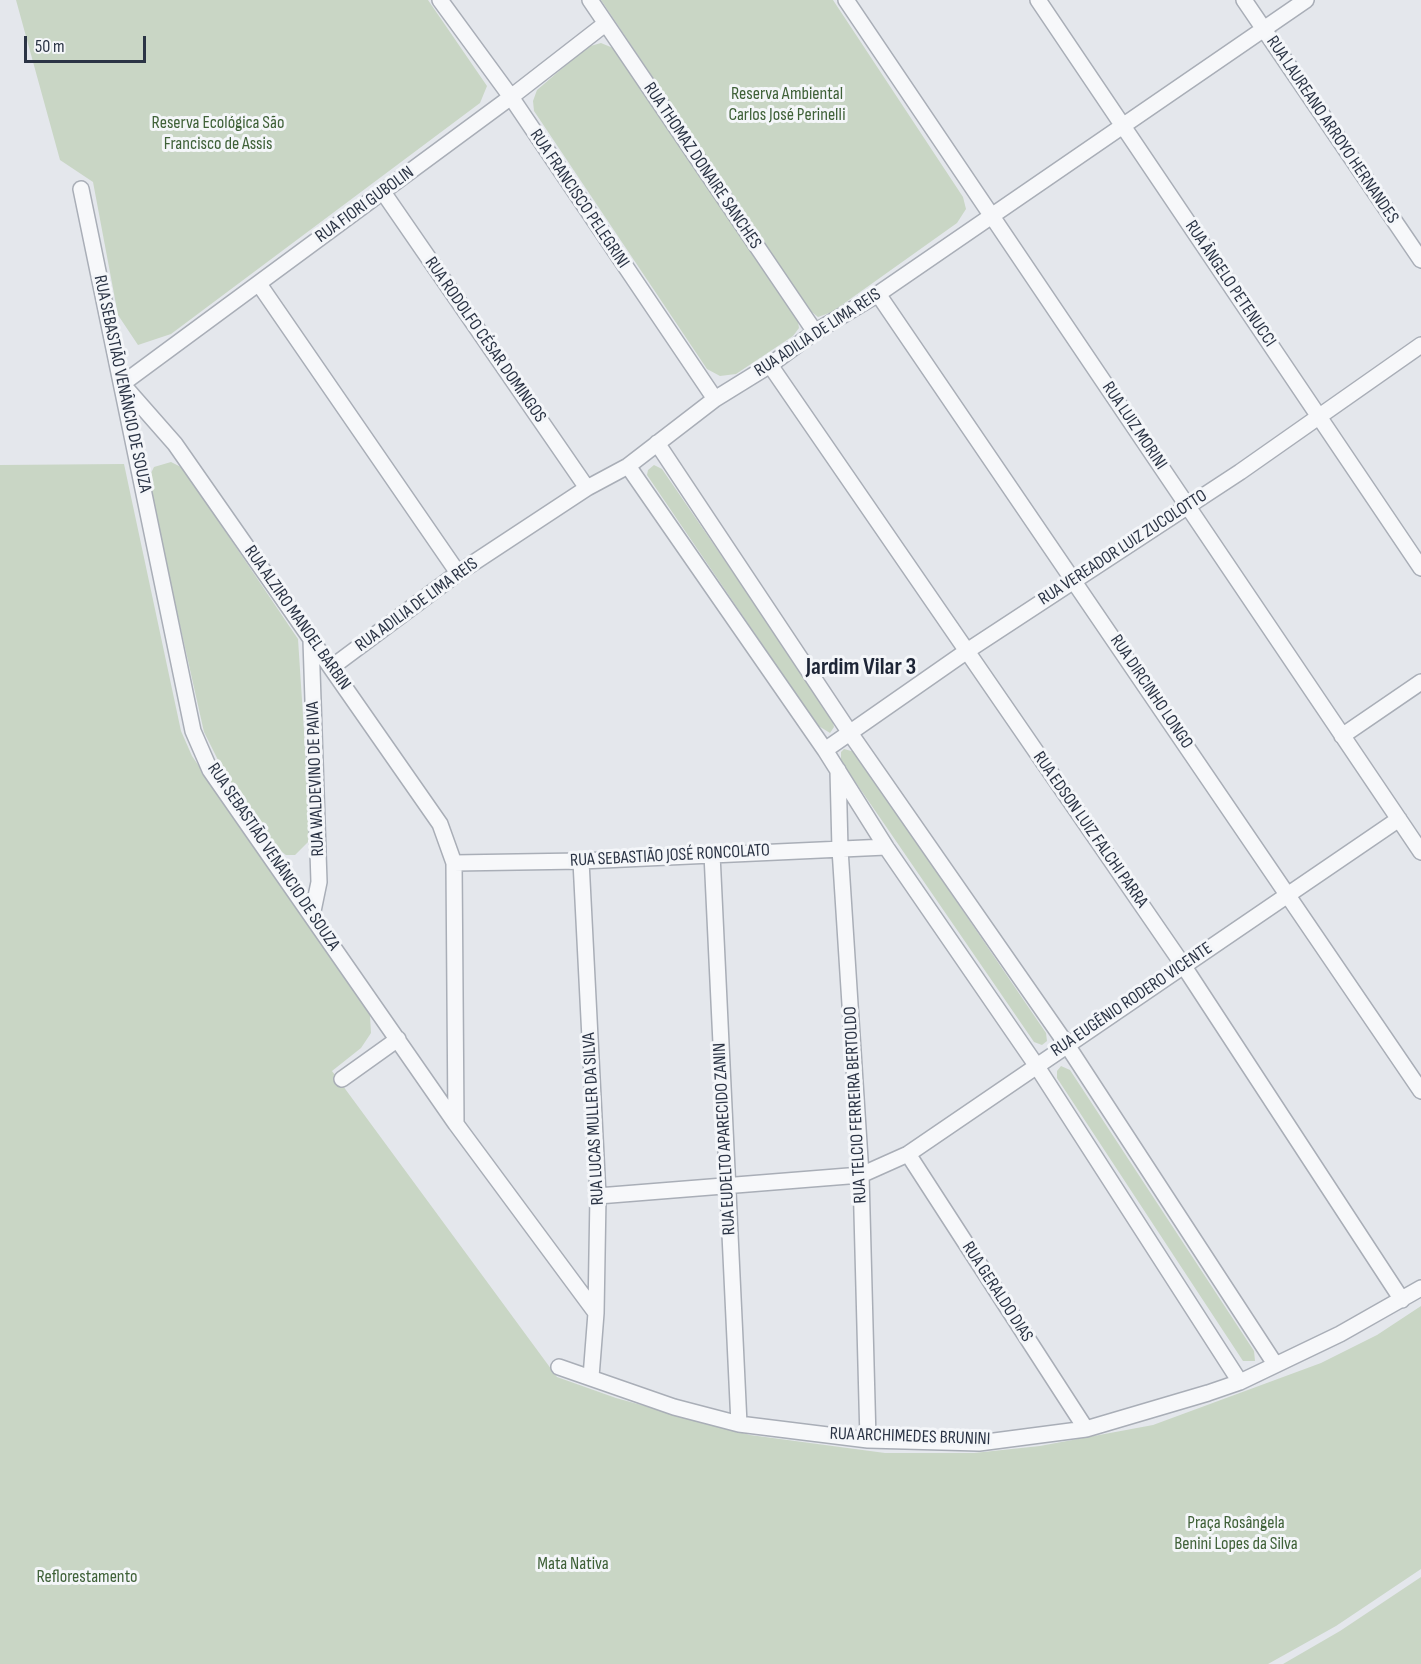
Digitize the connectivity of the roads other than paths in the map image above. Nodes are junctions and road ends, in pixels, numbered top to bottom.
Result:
1 (440, 0) edge
2 (590, 0) edge
3 (846, 0) edge
4 (1038, 0) edge
5 (1244, 0) edge
6 (1306, 0) edge
7 (605, 24) junction
8 (1263, 28) junction
9 (511, 97) junction
10 (1122, 124) junction
11 (81, 189) dead end
12 (383, 192) junction
13 (991, 215) junction
14 (1421, 260) edge
15 (259, 284) junction
16 (878, 294) junction
17 (815, 332) junction
18 (1421, 345) edge
19 (770, 365) junction
20 (122, 384) junction
21 (715, 399) junction
22 (1320, 416) junction
23 (657, 443) junction
24 (628, 466) junction
25 (587, 488) junction
26 (1188, 506) junction
27 (1421, 568) edge
28 (458, 573) junction
29 (1074, 579) junction
30 (311, 640) junction
31 (967, 651) junction
32 (332, 667) junction
33 (1421, 682) edge
34 (850, 733) junction
35 (1342, 735) junction
36 (825, 750) junction
37 (838, 770) junction
38 (1399, 819) junction
39 (886, 847) junction
40 (840, 849) junction
41 (1421, 852) edge
42 (712, 854) junction
43 (581, 861) junction
44 (454, 863) junction
45 (1287, 894) junction
46 (312, 916) junction
47 (1183, 965) junction
48 (398, 1039) junction
49 (1067, 1045) junction
50 (1036, 1065) junction
51 (342, 1079) dead end
52 (1421, 1091) edge
53 (456, 1124) junction
54 (908, 1154) junction
55 (861, 1175) junction
56 (728, 1185) junction
57 (598, 1196) junction
58 (1421, 1288) edge
59 (1402, 1300) junction
60 (596, 1313) junction
61 (1275, 1364) junction
62 (559, 1367) dead end
63 (591, 1377) junction
64 (1239, 1382) junction
65 (739, 1424) junction
66 (1086, 1429) junction
67 (868, 1440) junction

1 - 9 street, RUA FRANCISCO PELEGRINI
2 - 7 street, RUA THOMAZ DONAIRE SANCHES
3 - 13 street, RUA LUIZ MORINI
4 - 10 street, RUA ÂNGELO PETENUCCI
5 - 8 street, RUA LAUREANO ARROYO HERNANDES
6 - 8 street, RUA ADILIA DE LIMA REIS
7 - 9 street, RUA FIORI GUBOLIN
7 - 17 street, RUA THOMAZ DONAIRE SANCHES
8 - 10 street, RUA ADILIA DE LIMA REIS
8 - 14 street, RUA LAUREANO ARROYO HERNANDES
9 - 12 street, RUA FIORI GUBOLIN
9 - 21 street, RUA FRANCISCO PELEGRINI
10 - 13 street, RUA ADILIA DE LIMA REIS
10 - 22 street, RUA ÂNGELO PETENUCCI
11 - 20 street, RUA SEBASTIÃO VENÂNCIO DE SOUZA
12 - 15 street, RUA FIORI GUBOLIN
12 - 25 street, RUA RODOLFO CÉSAR DOMINGOS
13 - 16 street, RUA ADILIA DE LIMA REIS
13 - 26 street, RUA LUIZ MORINI
15 - 20 street, RUA FIORI GUBOLIN
15 - 28 street
16 - 17 street, RUA ADILIA DE LIMA REIS
16 - 29 street, RUA DIRCINHO LONGO
17 - 19 street, RUA ADILIA DE LIMA REIS
18 - 22 street, RUA VEREADOR LUIZ ZUCOLOTTO
19 - 21 street, RUA ADILIA DE LIMA REIS
19 - 31 street, RUA EDSON LUIZ FALCHI PARRA
20 - 30 street, RUA ALZIRO MANOEL BARBIN
20 - 46 street, RUA SEBASTIÃO VENÂNCIO DE SOUZA
21 - 23 street, RUA ADILIA DE LIMA REIS
22 - 26 street, RUA VEREADOR LUIZ ZUCOLOTTO
22 - 27 street, RUA ÂNGELO PETENUCCI
23 - 24 street, RUA ADILIA DE LIMA REIS
23 - 34 street
24 - 25 street, RUA ADILIA DE LIMA REIS
24 - 36 street
25 - 28 street, RUA ADILIA DE LIMA REIS
26 - 29 street, RUA VEREADOR LUIZ ZUCOLOTTO
26 - 35 street, RUA LUIZ MORINI
28 - 32 street, RUA ADILIA DE LIMA REIS
29 - 31 street, RUA VEREADOR LUIZ ZUCOLOTTO
29 - 45 street, RUA DIRCINHO LONGO
30 - 32 street, RUA ALZIRO MANOEL BARBIN
30 - 46 street, RUA WALDEVINO DE PAIVA
31 - 34 street, RUA VEREADOR LUIZ ZUCOLOTTO
31 - 47 street, RUA EDSON LUIZ FALCHI PARRA
32 - 44 street, RUA ALZIRO MANOEL BARBIN
33 - 35 street
34 - 36 street, RUA VEREADOR LUIZ ZUCOLOTTO
34 - 49 street
35 - 38 street, RUA LUIZ MORINI
36 - 37 street
37 - 39 street
37 - 40 street, RUA TELCIO FERREIRA BERTOLDO
38 - 41 street, RUA LUIZ MORINI
38 - 45 street, RUA EUGÊNIO RODERO VICENTE
39 - 40 street, RUA SEBASTIÃO JOSÉ RONCOLATO
39 - 50 street
40 - 42 street, RUA SEBASTIÃO JOSÉ RONCOLATO
40 - 55 street, RUA TELCIO FERREIRA BERTOLDO
42 - 43 street, RUA SEBASTIÃO JOSÉ RONCOLATO
42 - 56 street, RUA EUDELTO APARECIDO ZANIN
43 - 44 street, RUA SEBASTIÃO JOSÉ RONCOLATO
43 - 57 street, RUA LUCAS MULLER DA SILVA
44 - 53 street, RUA ALZIRO MANOEL BARBIN
45 - 47 street, RUA EUGÊNIO RODERO VICENTE
45 - 52 street, RUA DIRCINHO LONGO
46 - 48 street, RUA SEBASTIÃO VENÂNCIO DE SOUZA
47 - 49 street, RUA EUGÊNIO RODERO VICENTE
47 - 59 street, RUA EDSON LUIZ FALCHI PARRA
48 - 51 street
48 - 53 street, RUA SEBASTIÃO VENÂNCIO DE SOUZA
49 - 50 street, RUA EUGÊNIO RODERO VICENTE
49 - 61 street
50 - 54 street, RUA EUGÊNIO RODERO VICENTE
50 - 64 street
53 - 60 street, RUA SEBASTIÃO VENÂNCIO DE SOUZA
54 - 55 street, RUA EUGÊNIO RODERO VICENTE
54 - 66 street, RUA GERALDO DIAS
55 - 56 street, RUA EUGÊNIO RODERO VICENTE
55 - 67 street, RUA TELCIO FERREIRA BERTOLDO
56 - 57 street, RUA EUGÊNIO RODERO VICENTE
56 - 65 street, RUA EUDELTO APARECIDO ZANIN
57 - 60 street, RUA LUCAS MULLER DA SILVA
58 - 59 street, RUA ARCHIMEDES BRUNINI
59 - 61 street, RUA ARCHIMEDES BRUNINI
60 - 63 street, RUA LUCAS MULLER DA SILVA
61 - 64 street, RUA ARCHIMEDES BRUNINI
62 - 63 street, RUA ARCHIMEDES BRUNINI
63 - 65 street, RUA ARCHIMEDES BRUNINI
64 - 66 street, RUA ARCHIMEDES BRUNINI
65 - 67 street, RUA ARCHIMEDES BRUNINI
66 - 67 street, RUA ARCHIMEDES BRUNINI

